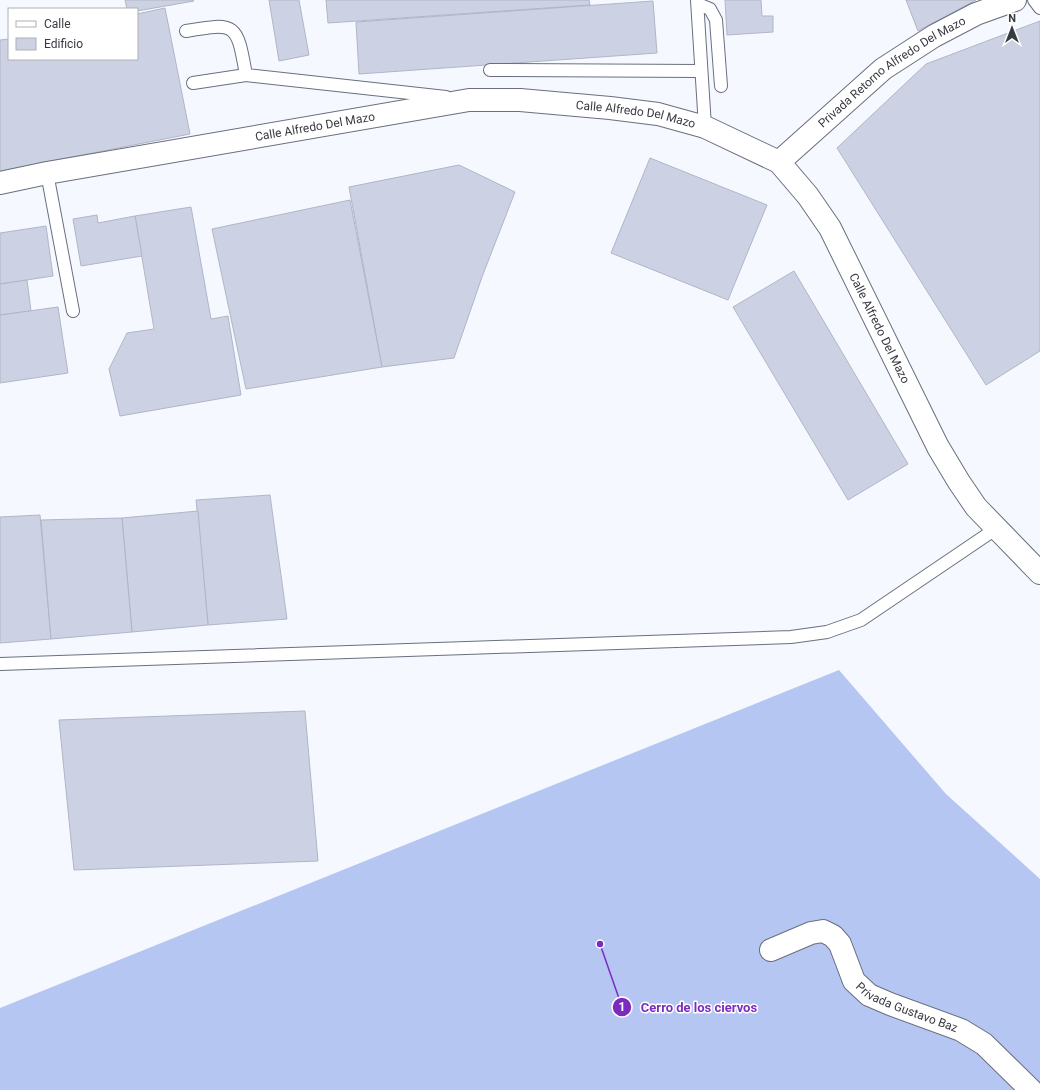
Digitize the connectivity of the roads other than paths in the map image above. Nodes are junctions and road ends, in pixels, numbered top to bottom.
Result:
1 (1015, 0) edge
2 (1034, 0) edge
3 (697, 2) edge
4 (1040, 8) edge
5 (186, 31) dead end
6 (490, 70) dead end
7 (701, 71) junction
8 (246, 74) junction
9 (193, 83) dead end
10 (721, 86) dead end
11 (470, 100) junction
12 (705, 127) junction
13 (779, 162) junction
14 (47, 173) junction
15 (0, 183) edge
16 (73, 311) dead end
17 (997, 528) junction
18 (1040, 573) edge
19 (0, 664) edge
20 (771, 950) dead end
21 (1031, 1090) edge

1 - 13 street, Privada Retorno Alfredo Del Mazo
2 - 4 lane
3 - 7 lane
3 - 10 lane
5 - 8 lane
6 - 7 lane
7 - 12 lane
8 - 9 lane
8 - 11 lane
11 - 12 street, Calle Alfredo Del Mazo
11 - 14 street, Calle Alfredo Del Mazo
12 - 13 street, Calle Alfredo Del Mazo
13 - 17 street, Calle Alfredo Del Mazo
14 - 15 street, Calle Alfredo Del Mazo
14 - 16 lane
17 - 18 street, Calle Alfredo Del Mazo
17 - 19 lane
20 - 21 street, Privada Gustavo Baz

